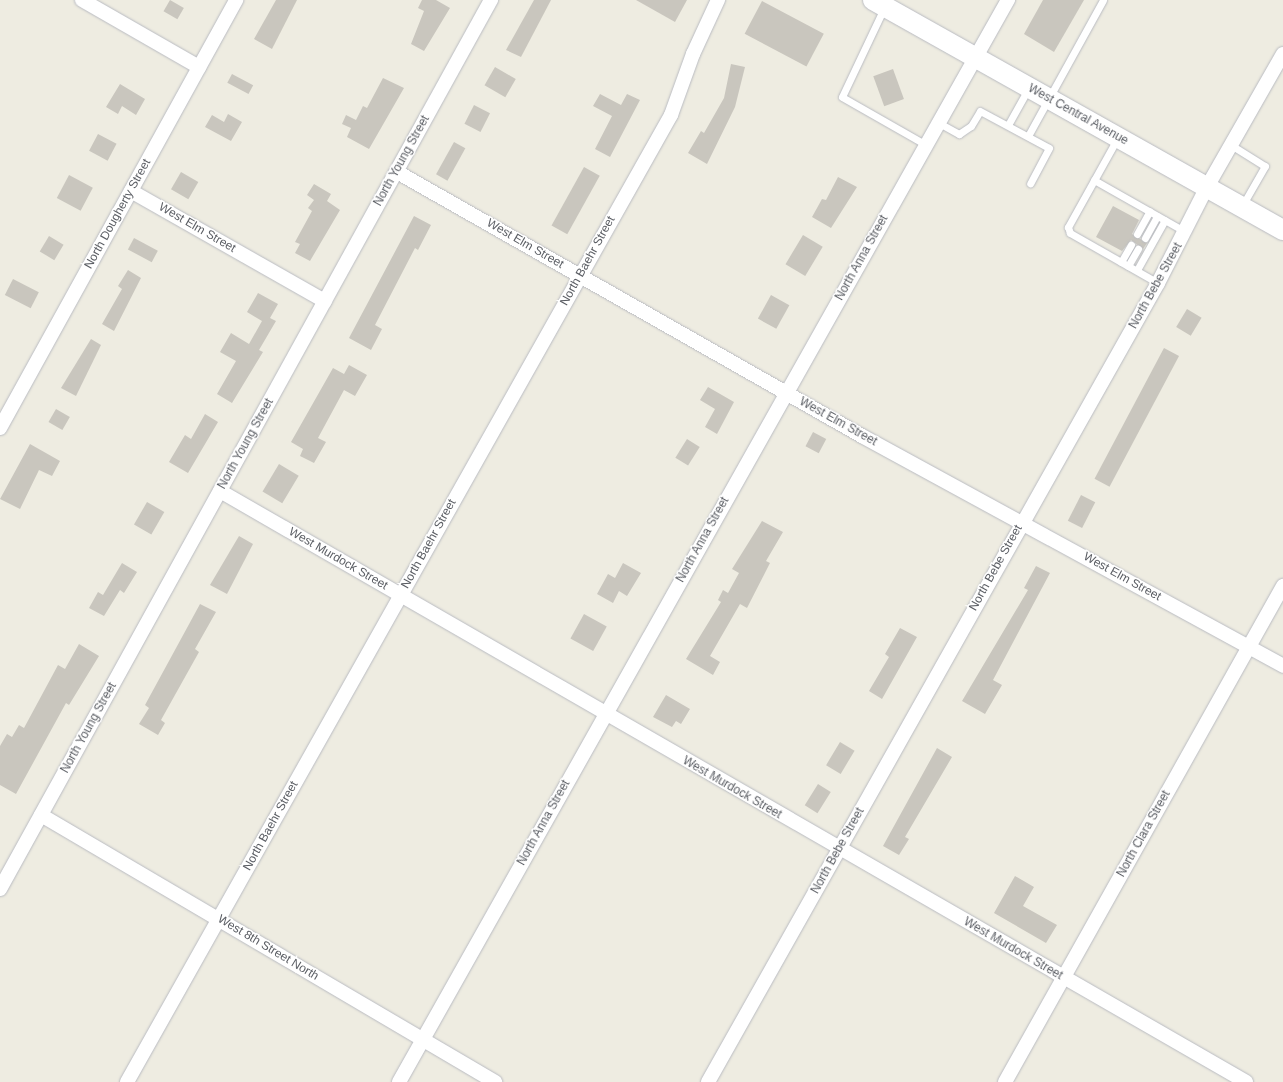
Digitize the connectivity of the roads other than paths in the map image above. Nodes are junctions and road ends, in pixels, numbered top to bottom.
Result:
1 (82, 0) edge
2 (236, 0) edge
3 (491, 0) edge
4 (718, 0) edge
5 (1008, 0) edge
6 (1103, 0) edge
7 (879, 3) edge
8 (1283, 54) edge
9 (976, 57) junction
10 (199, 67) junction
11 (1029, 87) junction
12 (1048, 98) junction
13 (939, 123) junction
14 (1008, 125) junction
15 (1028, 136) junction
16 (1118, 137) junction
17 (926, 145) junction
18 (1231, 145) junction
19 (396, 172) junction
20 (1094, 180) junction
21 (1030, 183) dead end
22 (1207, 187) junction
23 (131, 191) junction
24 (1241, 206) junction
25 (1150, 211) junction
26 (1157, 216) junction
27 (1165, 220) junction
28 (1283, 230) edge
29 (1186, 232) junction
30 (1137, 234) dead end
31 (1145, 238) dead end
32 (1131, 245) dead end
33 (1138, 249) dead end
34 (1122, 262) junction
35 (1128, 266) junction
36 (1137, 270) junction
37 (580, 276) junction
38 (1158, 283) junction
39 (325, 301) junction
40 (786, 392) junction
41 (0, 428) edge
42 (220, 491) junction
43 (1022, 522) junction
44 (1283, 586) edge
45 (400, 595) junction
46 (1249, 647) junction
47 (1283, 666) edge
48 (605, 714) junction
49 (41, 815) junction
50 (838, 849) junction
51 (0, 889) edge
52 (219, 919) junction
53 (1063, 978) junction
54 (423, 1039) junction
55 (127, 1082) edge
56 (399, 1082) edge
57 (495, 1082) edge
58 (708, 1082) edge
59 (1005, 1082) edge
60 (1246, 1082) edge

1 - 10 street
2 - 10 street, North Dougherty Street
3 - 19 street, North Young Street
4 - 37 street, North Baehr Street
5 - 9 street, North Anna Street
6 - 12 lane
7 - 9 main road, West Central Avenue
7 - 17 lane
8 - 18 street, North Bebe Street
9 - 11 main road, West Central Avenue
9 - 13 street, North Anna Street
10 - 23 street, North Dougherty Street
11 - 12 main road, West Central Avenue
11 - 14 lane
12 - 15 lane
12 - 16 main road, West Central Avenue
13 - 14 lane
13 - 17 street, North Anna Street
14 - 15 lane
15 - 21 lane
16 - 20 lane
16 - 22 main road, West Central Avenue
17 - 40 street, North Anna Street
18 - 22 street, North Bebe Street
18 - 24 lane
19 - 37 street, West Elm Street
19 - 39 street, North Young Street
20 - 25 lane
20 - 34 lane
22 - 24 main road, West Central Avenue
22 - 29 street, North Bebe Street
23 - 39 street, West Elm Street
23 - 41 street, North Dougherty Street
24 - 28 main road, West Central Avenue
25 - 26 lane
25 - 30 lane
26 - 27 lane
26 - 31 lane
27 - 29 lane
27 - 36 lane
29 - 38 street, North Bebe Street
32 - 34 lane
33 - 35 lane
34 - 35 lane
35 - 36 lane
36 - 38 lane
37 - 40 street, West Elm Street
37 - 45 street, North Baehr Street
38 - 43 street, North Bebe Street
39 - 42 street, North Young Street
40 - 43 street, West Elm Street
40 - 48 street, North Anna Street
42 - 45 street, West Murdock Street
42 - 49 street, North Young Street
43 - 46 street, West Elm Street
43 - 50 street, North Bebe Street
44 - 46 street, North Clara Street
45 - 48 street, West Murdock Street
45 - 52 street, North Baehr Street
46 - 47 street, West Elm Street
46 - 53 street, North Clara Street
48 - 50 street, West Murdock Street
48 - 54 street, North Anna Street
49 - 51 street, North Young Street
49 - 52 street, West 8th Street North
50 - 53 street, West Murdock Street
50 - 58 street, North Bebe Street
52 - 54 street, West 8th Street North
52 - 55 street, North Baehr Street
53 - 59 street, North Clara Street
53 - 60 street, West Murdock Street
54 - 56 street, North Anna Street
54 - 57 street, West 8th Street North

